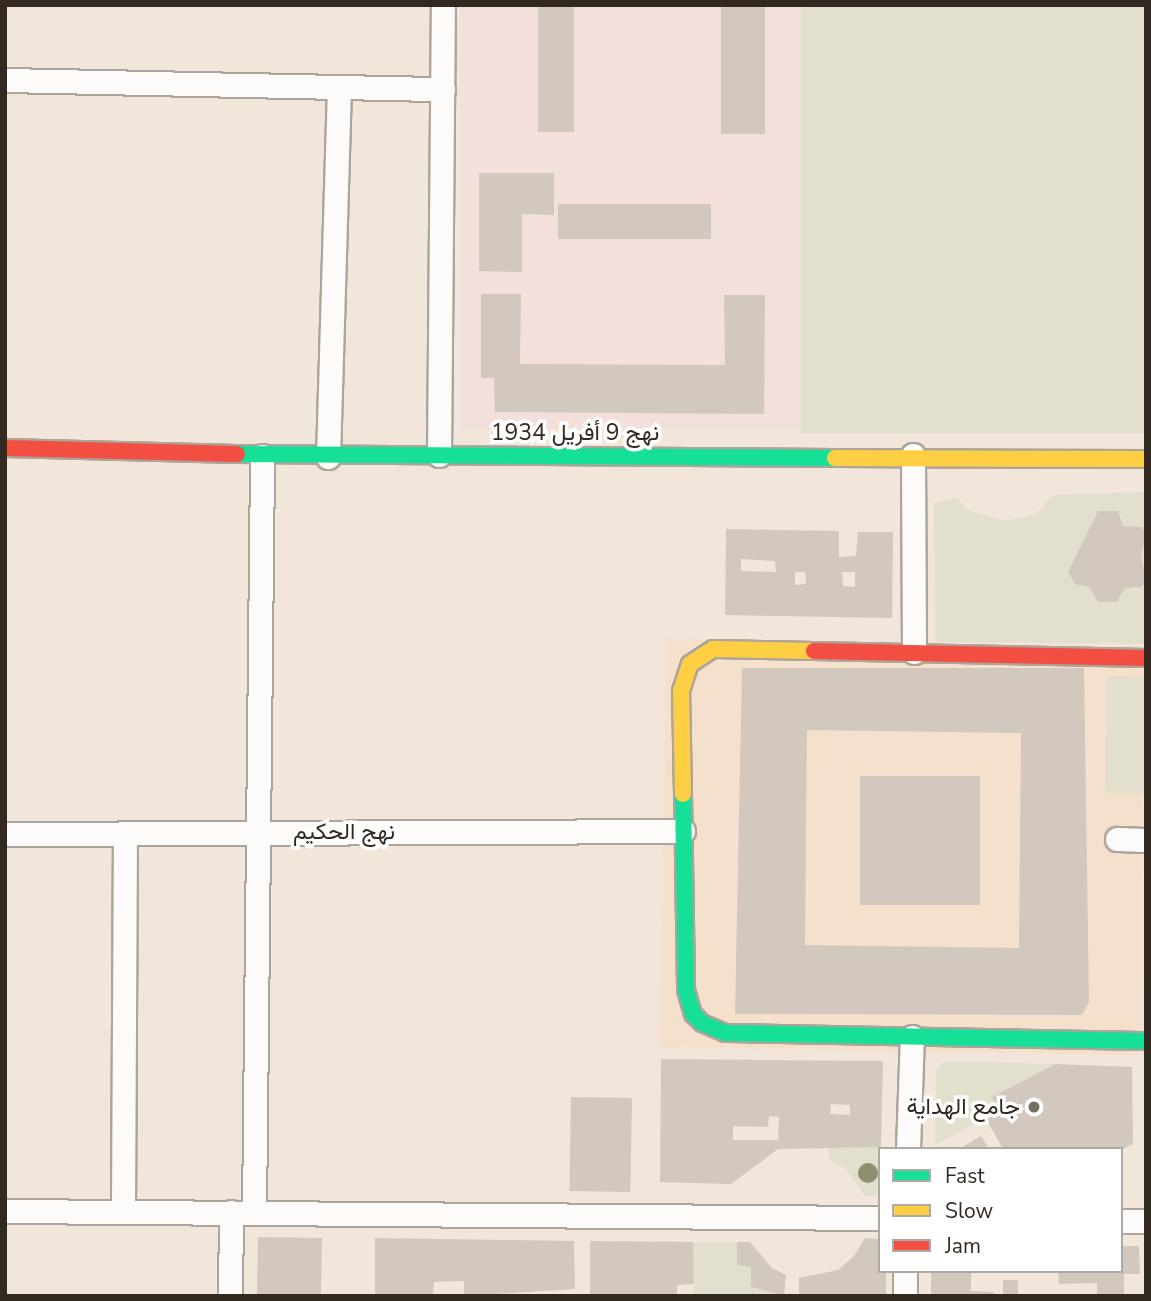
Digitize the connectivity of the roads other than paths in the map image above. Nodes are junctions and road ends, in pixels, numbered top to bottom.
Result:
1 (443, 5) edge
2 (5, 80) edge
3 (339, 87) junction
4 (443, 89) junction
5 (5, 448) edge
6 (439, 455) junction
7 (913, 455) junction
8 (262, 456) junction
9 (328, 457) junction
10 (1146, 459) edge
11 (914, 652) junction
12 (1146, 658) edge
13 (683, 831) junction
14 (259, 832) junction
15 (125, 833) junction
16 (5, 834) edge
17 (1116, 839) dead end
18 (1146, 840) edge
19 (912, 1037) junction
20 (1146, 1041) edge
21 (908, 1147) edge
22 (5, 1211) edge
23 (122, 1212) junction
24 (242, 1212) junction
25 (878, 1218) edge
26 (1123, 1220) edge
27 (1146, 1221) edge
28 (905, 1273) edge
29 (230, 1296) edge
30 (905, 1296) edge

1 - 4 street
2 - 3 street
3 - 4 street
3 - 9 street
4 - 6 street
5 - 8 street, نهج 9 أفريل 1934
6 - 7 street, نهج 9 أفريل 1934
6 - 9 street, نهج 9 أفريل 1934
7 - 10 street, نهج 9 أفريل 1934
7 - 11 street
8 - 9 street, نهج 9 أفريل 1934
8 - 14 street
11 - 12 street
11 - 13 street
13 - 14 street, نهج الحكيم
13 - 19 street
14 - 15 street, نهج الحكيم
14 - 24 street
15 - 16 street, نهج الحكيم
15 - 23 street
17 - 18 street
19 - 20 street
19 - 21 street
22 - 23 street
23 - 24 street
24 - 25 street
24 - 29 street
26 - 27 street
28 - 30 street

